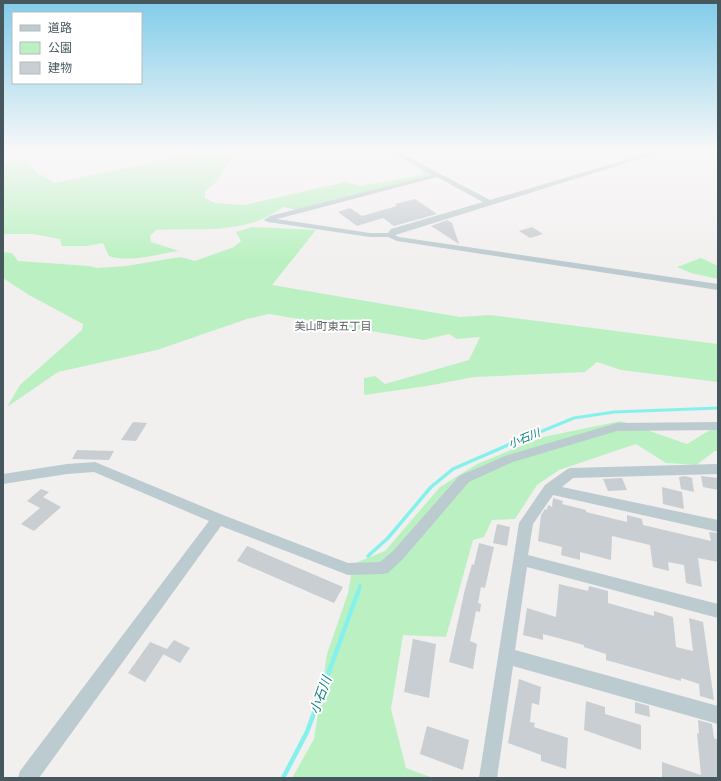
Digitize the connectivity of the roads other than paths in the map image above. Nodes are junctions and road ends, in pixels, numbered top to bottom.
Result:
1 (392, 187) edge
2 (462, 187) edge
3 (538, 187) edge
4 (488, 202) junction
5 (390, 235) junction
6 (718, 287) edge
7 (718, 426) edge
8 (718, 469) edge
9 (3, 479) edge
10 (550, 489) junction
11 (218, 519) junction
12 (718, 526) edge
13 (521, 560) junction
14 (718, 611) edge
15 (507, 656) junction
16 (718, 715) edge
17 (490, 777) edge
18 (27, 778) edge

1 - 5 street
2 - 4 street
3 - 4 street
4 - 5 street
5 - 6 street
7 - 11 street
8 - 10 street
9 - 11 street
10 - 12 street
10 - 13 street
11 - 18 street
13 - 14 street
13 - 15 street
15 - 16 street
15 - 17 street

